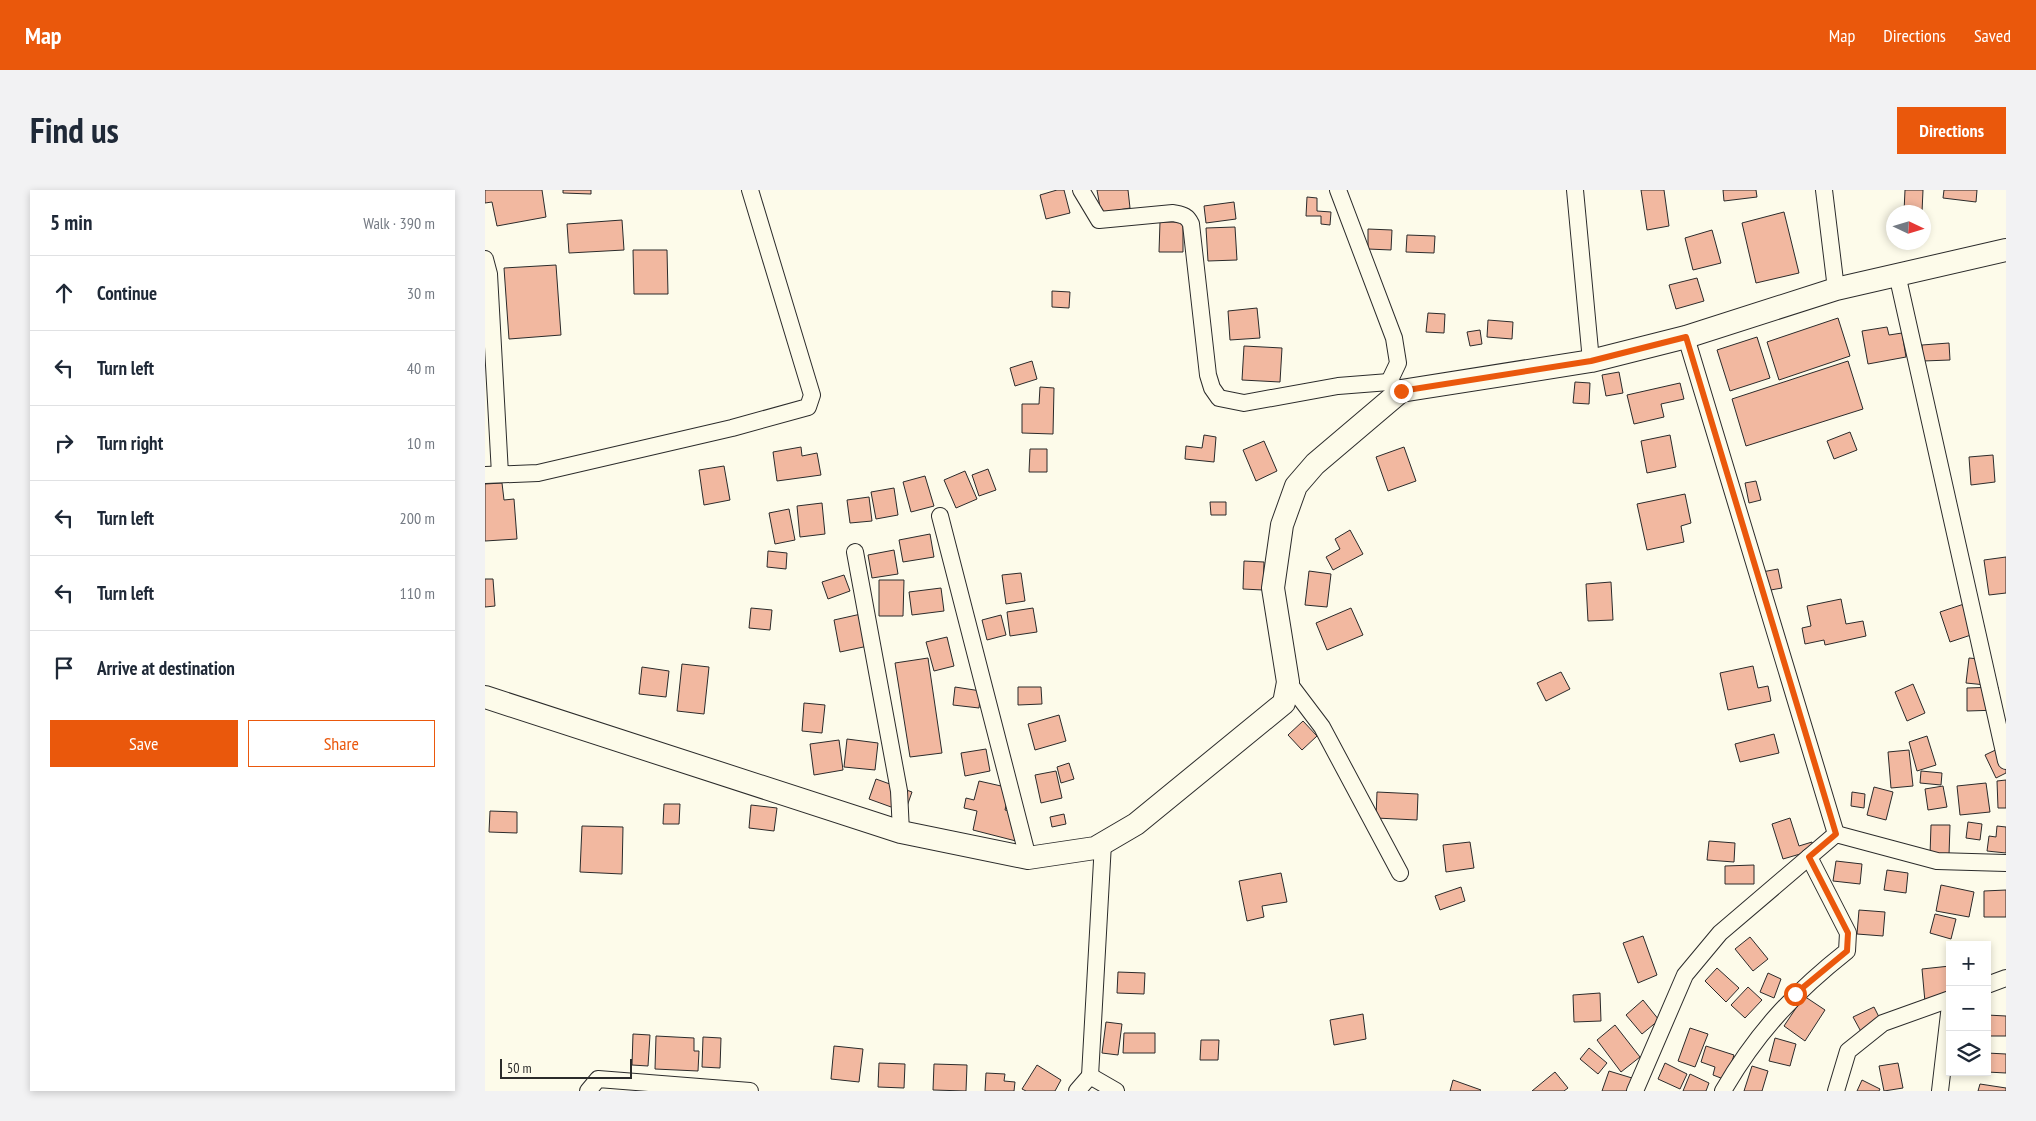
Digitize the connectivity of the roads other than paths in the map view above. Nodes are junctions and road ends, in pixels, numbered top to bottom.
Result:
1 (750, 190) edge
2 (1081, 190) edge
3 (1338, 190) edge
4 (1575, 190) edge
5 (1825, 190) edge
6 (2006, 250) edge
7 (485, 259) edge
8 (1897, 274) junction
9 (1836, 289) junction
10 (1686, 337) junction
11 (1591, 361) junction
12 (1395, 386) junction
13 (493, 475) edge
14 (941, 516) dead end
15 (855, 552) dead end
16 (1288, 682) junction
17 (485, 697) edge
18 (2006, 761) edge
19 (901, 832) junction
20 (1836, 834) junction
21 (1103, 843) junction
22 (1809, 857) junction
23 (1029, 858) junction
24 (2006, 863) edge
25 (1400, 873) dead end
26 (2006, 978) edge
27 (1991, 984) edge
28 (1946, 1000) edge
29 (1947, 1031) edge
30 (1090, 1076) junction
31 (588, 1091) edge
32 (750, 1091) edge
33 (1077, 1091) edge
34 (1116, 1091) edge
35 (1635, 1091) edge
36 (1723, 1091) edge
37 (1836, 1091) edge
38 (1940, 1091) edge

1 - 13 street
2 - 12 street
3 - 12 street
4 - 11 street
5 - 9 street
6 - 8 street
7 - 13 street
8 - 9 street
8 - 18 street
9 - 10 street
10 - 11 street
10 - 20 street
11 - 12 street
12 - 16 street
14 - 23 street
15 - 19 street
16 - 21 street
16 - 25 street
17 - 19 street
19 - 23 street
20 - 22 street
20 - 24 street
21 - 23 street
21 - 30 street
22 - 35 street
22 - 36 street
26 - 27 street
28 - 37 street
29 - 38 street
30 - 33 street
30 - 34 street
31 - 32 street

